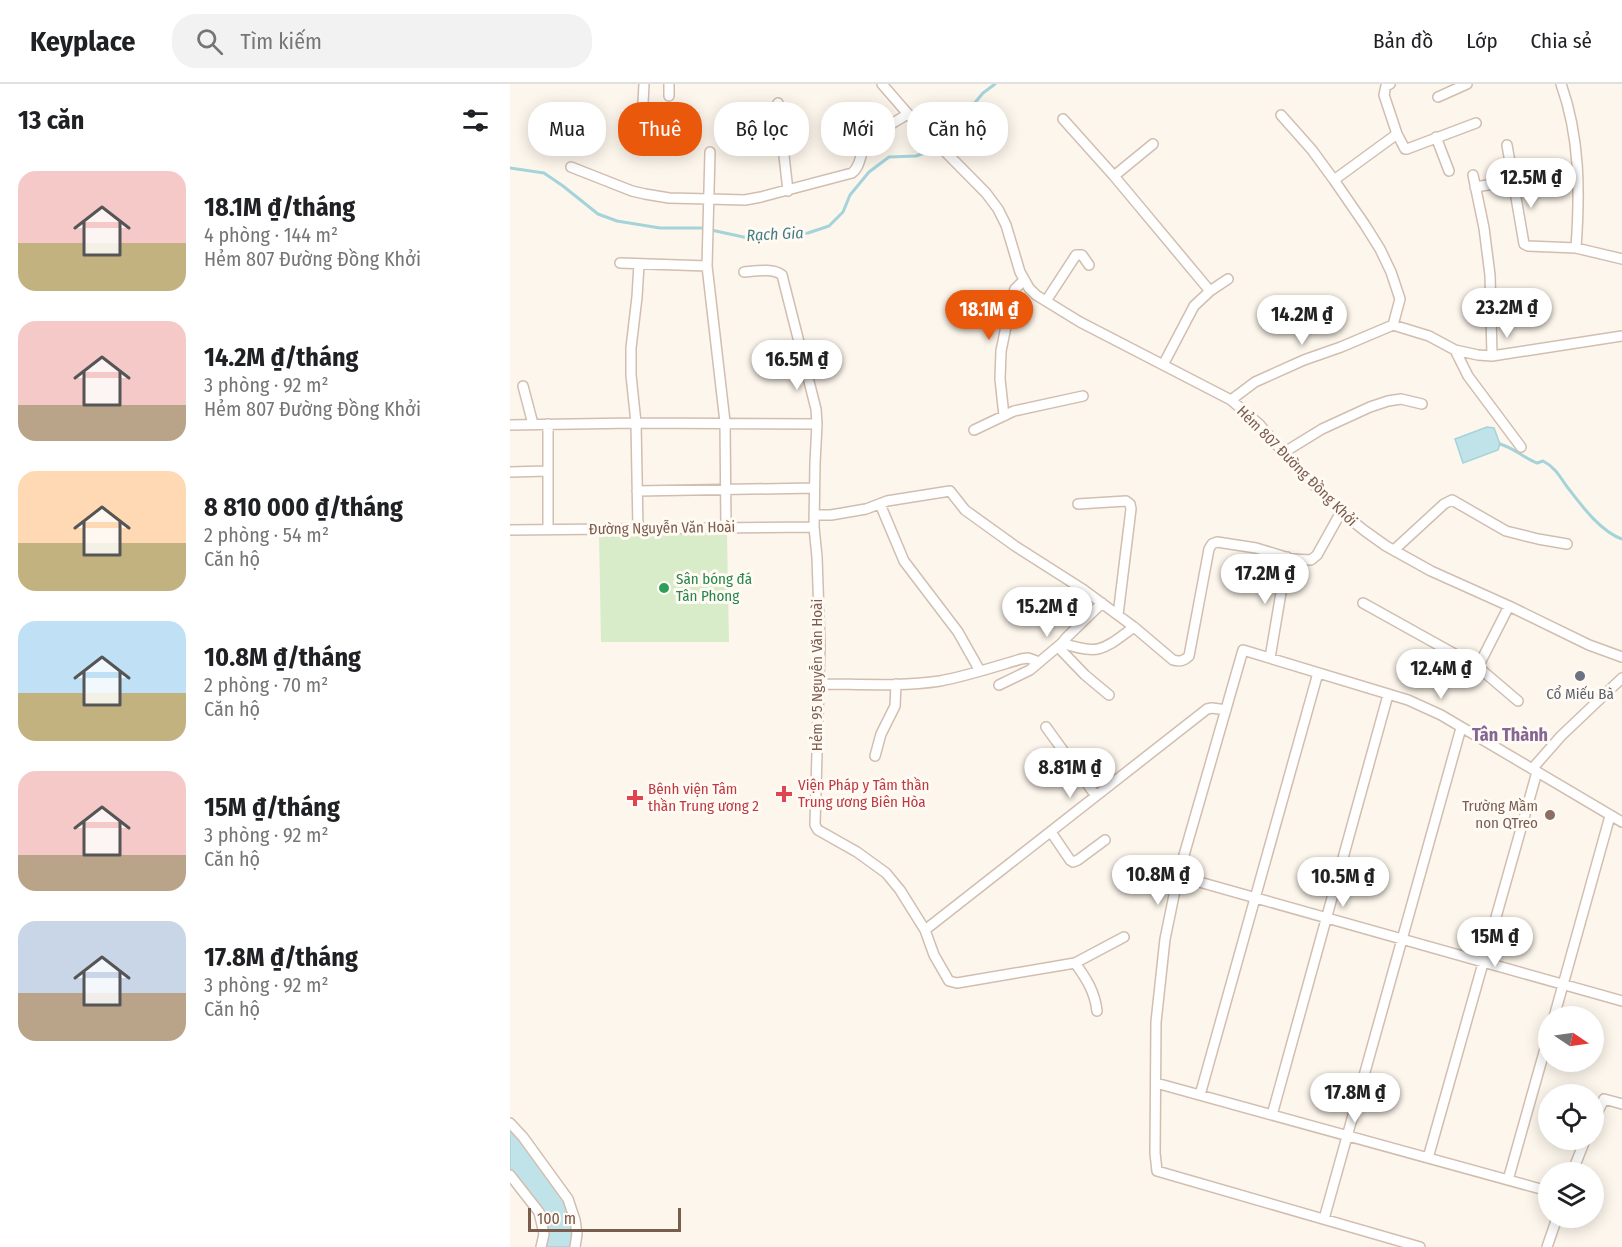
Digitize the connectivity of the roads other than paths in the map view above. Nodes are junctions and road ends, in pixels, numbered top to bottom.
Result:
1 (644, 84) edge
2 (669, 84) edge
3 (882, 84) edge
4 (1390, 84) edge
5 (1467, 84) edge
6 (1561, 84) edge
7 (669, 96) dead end
8 (1438, 97) dead end
9 (643, 102) edge
10 (907, 113) edge
11 (907, 115) edge
12 (1281, 115) dead end
13 (1063, 120) dead end
14 (1476, 123) dead end
15 (1397, 134) junction
16 (1436, 137) junction
17 (1153, 144) dead end
18 (1508, 146) dead end
19 (710, 152) dead end
20 (784, 156) edge
21 (949, 156) edge
22 (571, 167) dead end
23 (1449, 171) dead end
24 (1114, 176) junction
25 (1473, 176) dead end
26 (1334, 180) junction
27 (1513, 181) junction
28 (1475, 187) junction
29 (788, 191) junction
30 (709, 199) junction
31 (1576, 248) junction
32 (1622, 259) edge
33 (620, 263) dead end
34 (639, 264) junction
35 (1089, 265) dead end
36 (707, 266) junction
37 (744, 272) dead end
38 (1228, 279) dead end
39 (1024, 280) junction
40 (1210, 291) junction
41 (1046, 301) junction
42 (1393, 325) junction
43 (1622, 336) edge
44 (1455, 350) junction
45 (1491, 356) junction
46 (1163, 365) junction
47 (523, 387) dead end
48 (1083, 396) dead end
49 (1231, 400) junction
50 (1422, 404) dead end
51 (1004, 416) junction
52 (636, 423) junction
53 (724, 423) junction
54 (533, 424) junction
55 (548, 424) junction
56 (817, 424) junction
57 (510, 425) edge
58 (974, 430) dead end
59 (1521, 447) dead end
60 (1283, 453) junction
61 (548, 471) junction
62 (510, 472) edge
63 (814, 488) junction
64 (726, 490) junction
65 (637, 491) junction
66 (880, 504) junction
67 (1078, 504) dead end
68 (1341, 512) junction
69 (814, 515) junction
70 (814, 526) junction
71 (638, 528) junction
72 (726, 528) junction
73 (548, 529) junction
74 (510, 530) edge
75 (1567, 544) dead end
76 (1394, 550) junction
77 (1287, 557) junction
78 (1102, 603) junction
79 (1363, 603) dead end
80 (1509, 606) junction
81 (1118, 615) junction
82 (1134, 627) junction
83 (1060, 645) junction
84 (1622, 657) edge
85 (1270, 658) junction
86 (1039, 662) junction
87 (1478, 667) junction
88 (980, 671) junction
89 (1318, 673) junction
90 (1622, 678) edge
91 (819, 684) junction
92 (896, 684) junction
93 (999, 685) dead end
94 (1388, 694) junction
95 (1109, 695) dead end
96 (1518, 700) dead end
97 (1226, 710) junction
98 (1046, 726) dead end
99 (1461, 728) junction
100 (875, 756) dead end
101 (1534, 770) junction
102 (1096, 796) junction
103 (1610, 816) junction
104 (1622, 822) edge
105 (1051, 831) junction
106 (1105, 840) dead end
107 (1179, 876) junction
108 (1255, 898) junction
109 (1327, 918) junction
110 (926, 930) junction
111 (1124, 937) dead end
112 (1402, 939) junction
113 (1483, 962) junction
114 (1075, 963) junction
115 (1563, 984) junction
116 (1622, 1001) edge
117 (1557, 1006) edge
118 (1097, 1011) dead end
119 (1538, 1072) edge
120 (1156, 1083) junction
121 (1200, 1095) junction
122 (1604, 1099) edge
123 (1622, 1104) edge
124 (1272, 1115) junction
125 (510, 1124) edge
126 (1347, 1136) junction
127 (1428, 1158) junction
128 (510, 1175) edge
129 (1508, 1180) junction
130 (1538, 1188) edge
131 (1324, 1219) junction
132 (1554, 1228) edge
133 (1394, 1243) edge
134 (541, 1247) edge
135 (575, 1247) edge
136 (1420, 1247) edge
137 (1547, 1247) edge

1 - 9 street
2 - 7 street
3 - 10 street
4 - 15 street
5 - 8 street
6 - 31 street
11 - 29 street
12 - 26 street
13 - 24 street
14 - 16 street
15 - 16 street
15 - 26 street
16 - 23 street
17 - 24 street
18 - 27 street
19 - 30 street
20 - 29 street
21 - 39 street, Hẻm 807 Đường Đồng Khởi
22 - 30 street
24 - 40 street
25 - 28 street
26 - 42 street
27 - 28 street
27 - 31 street
28 - 45 street
29 - 30 street
30 - 36 street
31 - 32 street
33 - 34 street
34 - 36 street
34 - 52 street
35 - 41 street
36 - 53 street
37 - 56 street, Hẻm 95 Nguyễn Văn Hoài
38 - 40 street
39 - 41 street, Hẻm 807 Đường Đồng Khởi
39 - 51 street
40 - 46 street
41 - 46 street, Hẻm 807 Đường Đồng Khởi
42 - 44 street
42 - 49 street
43 - 45 street
44 - 45 street
44 - 59 street
46 - 49 street, Hẻm 807 Đường Đồng Khởi
47 - 54 street
48 - 51 street
49 - 60 street, Hẻm 807 Đường Đồng Khởi
50 - 60 street
51 - 58 street
52 - 53 street
52 - 55 street
52 - 65 street
53 - 56 street
53 - 64 street
54 - 55 street
54 - 57 street
55 - 61 street
56 - 63 street, Hẻm 95 Nguyễn Văn Hoài
60 - 68 street, Hẻm 807 Đường Đồng Khởi
61 - 62 street
61 - 73 street
63 - 64 street
63 - 69 street, Hẻm 95 Nguyễn Văn Hoài
64 - 65 street
64 - 72 street
65 - 71 street
66 - 69 street
66 - 78 street
66 - 88 street
67 - 81 street
68 - 76 street, Hẻm 807 Đường Đồng Khởi
68 - 77 street
69 - 70 street, Hẻm 95 Nguyễn Văn Hoài
70 - 72 street, Đường Nguyễn Văn Hoài
70 - 91 street, Hẻm 95 Nguyễn Văn Hoài
71 - 72 street, Đường Nguyễn Văn Hoài
71 - 73 street, Đường Nguyễn Văn Hoài
73 - 74 street, Đường Nguyễn Văn Hoài
75 - 76 street
76 - 80 street, Hẻm 807 Đường Đồng Khởi
77 - 82 street
77 - 85 street
78 - 81 street
78 - 83 street
79 - 87 street
80 - 84 street, Hẻm 807 Đường Đồng Khởi
80 - 87 street
81 - 82 street
82 - 83 street
83 - 86 street
83 - 95 street
85 - 89 street
85 - 97 street
86 - 88 street
86 - 93 street
87 - 96 street
88 - 92 street
89 - 94 street
89 - 108 street
90 - 101 street
91 - 92 street
91 - 110 street, Hẻm 95 Nguyễn Văn Hoài
92 - 100 street
94 - 99 street
94 - 109 street
97 - 102 street
97 - 107 street
98 - 102 street
99 - 101 street
99 - 112 street
101 - 103 street
101 - 113 street
102 - 105 street
103 - 104 street
103 - 115 street
105 - 106 street
105 - 110 street
107 - 108 street
107 - 120 street
108 - 109 street
108 - 121 street
109 - 112 street
109 - 124 street
110 - 114 street, Hẻm 95 Nguyễn Văn Hoài
111 - 114 street
112 - 113 street
112 - 126 street
113 - 115 street
113 - 127 street
114 - 118 street
115 - 116 street
115 - 117 street
119 - 129 street
120 - 121 street
120 - 131 street
121 - 124 street
122 - 123 street
124 - 126 street
125 - 135 street
126 - 127 street
126 - 131 street
127 - 129 street
128 - 134 street
129 - 130 street
131 - 133 street
132 - 137 street
133 - 136 street

